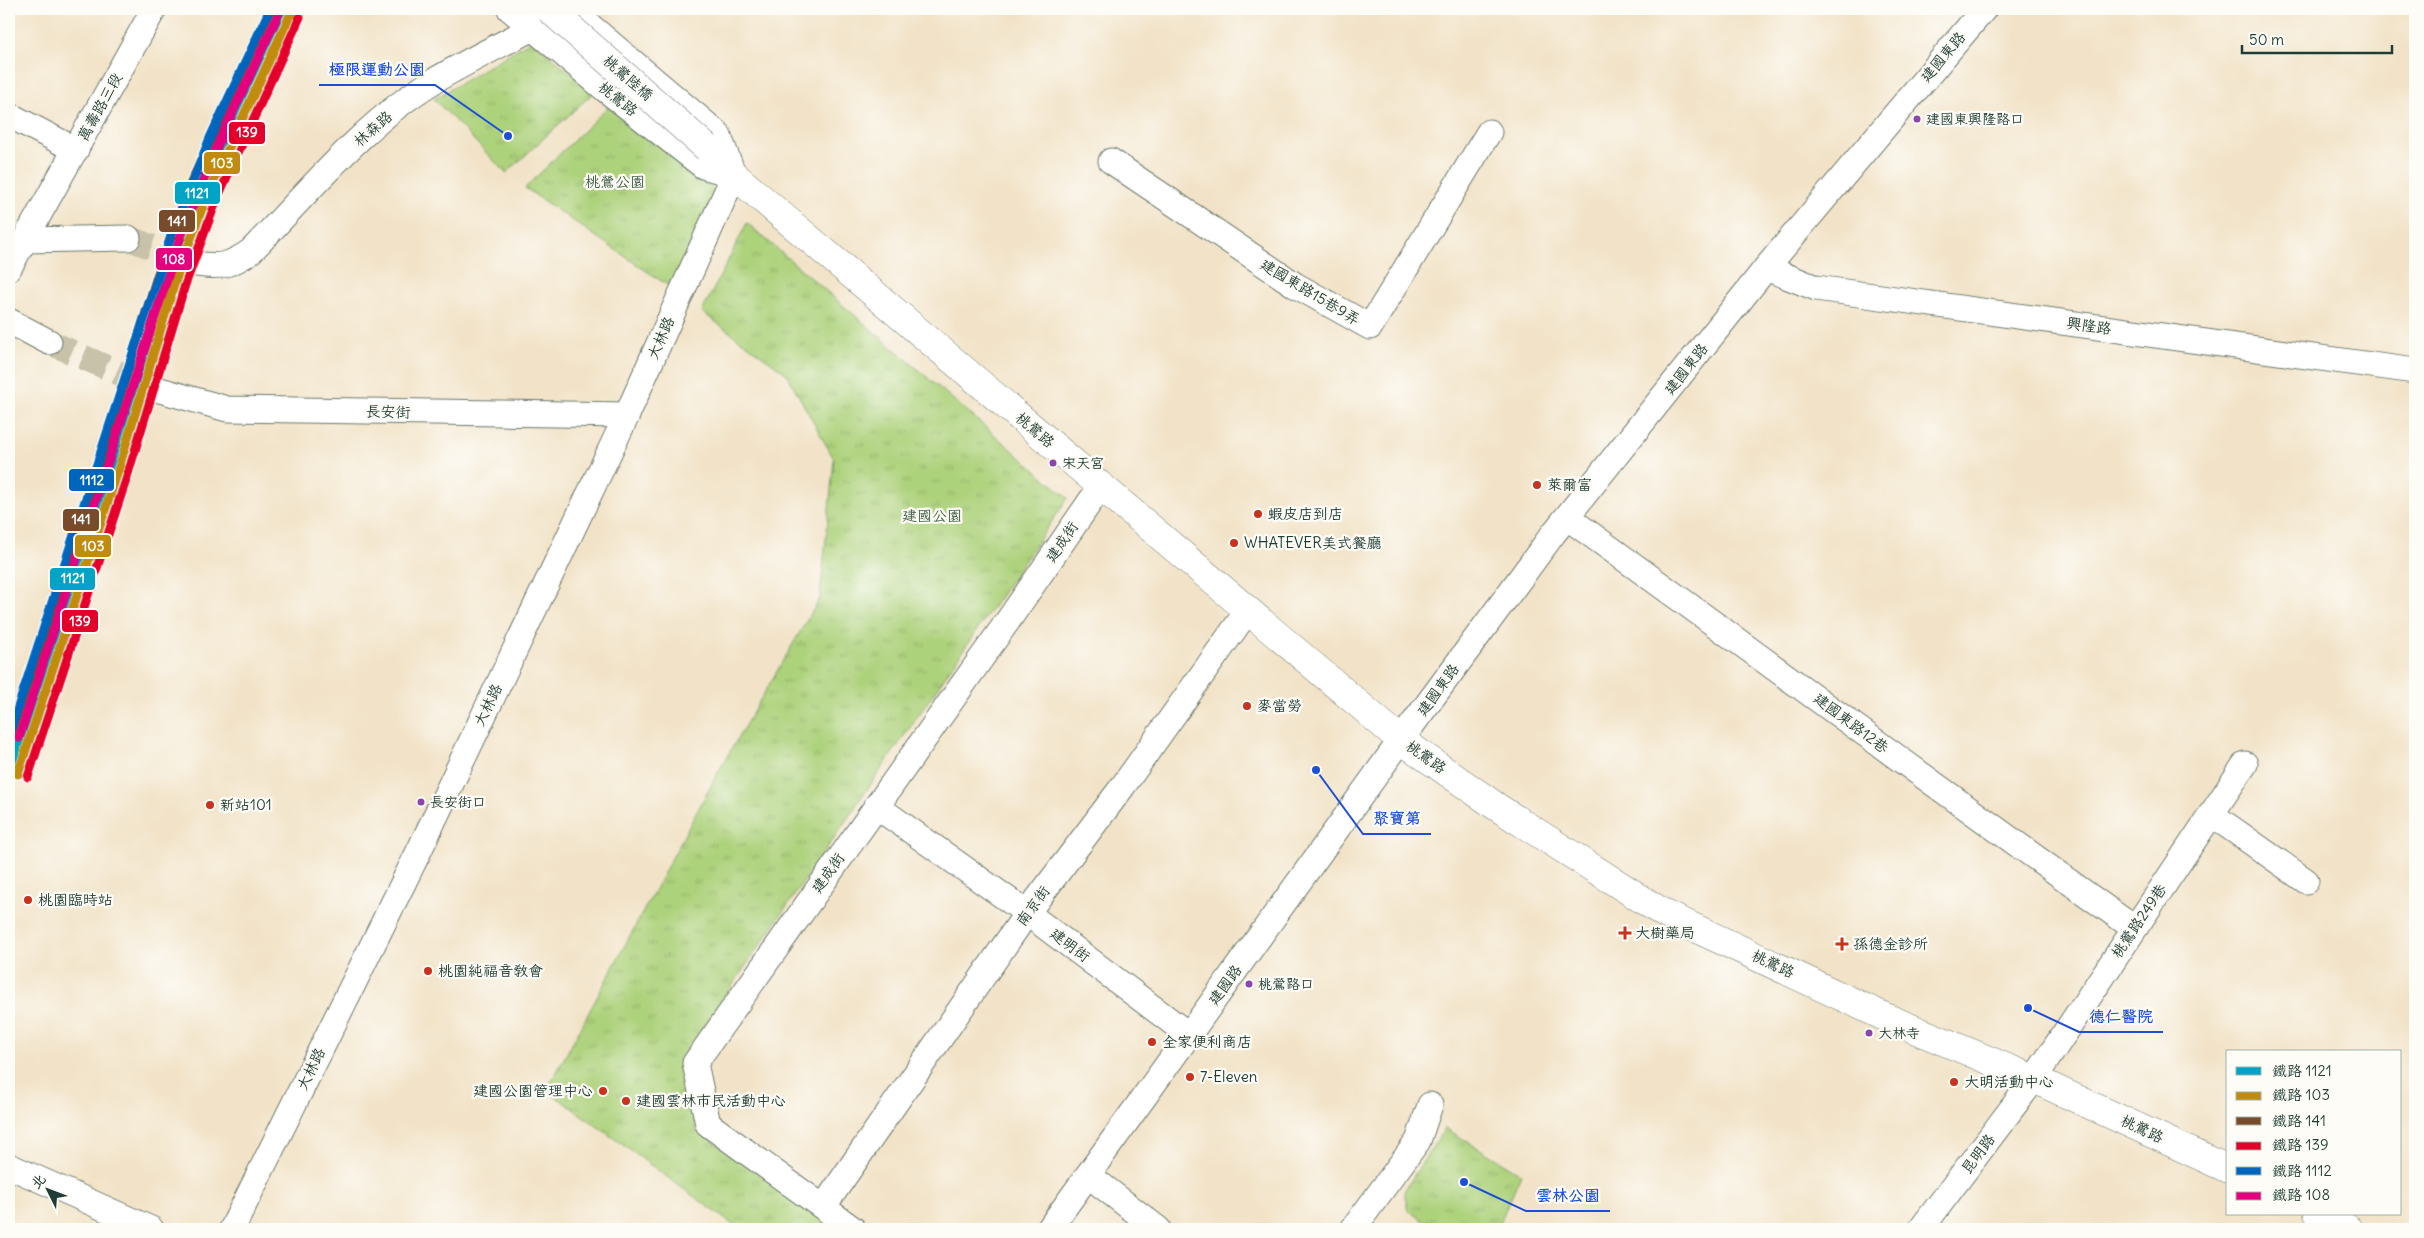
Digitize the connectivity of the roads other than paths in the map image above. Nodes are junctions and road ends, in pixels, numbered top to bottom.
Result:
1 (154, 9) edge
2 (510, 9) edge
3 (570, 9) edge
4 (1984, 9) edge
5 (541, 18) edge
6 (9, 116) edge
7 (1489, 132) dead end
8 (707, 148) joint
9 (76, 150) junction
10 (1111, 161) dead end
11 (734, 175) junction
12 (128, 238) tunnel mouth
13 (24, 244) junction
14 (196, 264) tunnel mouth
15 (9, 268) edge
16 (1766, 268) junction
17 (9, 321) edge
18 (49, 342) tunnel mouth
19 (2415, 370) edge
20 (153, 388) tunnel mouth
21 (627, 415) junction
22 (1100, 486) junction
23 (1568, 518) junction
24 (1248, 610) junction
25 (1401, 740) junction
26 (2245, 764) dead end
27 (876, 806) junction
28 (2211, 814) junction
29 (2306, 881) dead end
30 (1028, 913) junction
31 (2134, 928) junction
32 (1189, 1035) junction
33 (2034, 1079) junction
34 (1430, 1105) dead end
35 (9, 1166) edge
36 (2226, 1169) edge
37 (1088, 1175) junction
38 (824, 1206) junction
39 (151, 1229) edge
40 (232, 1229) edge
41 (853, 1229) edge
42 (1049, 1229) edge
43 (1158, 1229) edge
44 (1353, 1229) edge
45 (1921, 1229) edge

1 - 9 street, 萬壽路三段
2 - 5 street, 桃鶯路
3 - 5 street, 林森路
3 - 11 street, 桃鶯路
4 - 16 street, 建國東路
5 - 8 main road, 桃鶯陸橋, bridge
5 - 11 street, 桃鶯路
5 - 14 street, 林森路
6 - 9 street
7 - 10 street, 建國東路15巷9弄
8 - 11 main road, 桃鶯路
9 - 13 street, 萬壽路三段
11 - 21 street, 大林路
11 - 22 main road, 桃鶯路
12 - 13 street
13 - 15 street
16 - 19 street, 興隆路
16 - 23 street, 建國東路
17 - 18 street
20 - 21 street, 長安街
21 - 40 street, 大林路
22 - 24 main road, 桃鶯路
22 - 27 street, 建成街
23 - 25 street, 建國東路
23 - 31 street, 建國東路12巷
24 - 25 main road, 桃鶯路
24 - 30 street, 南京街
25 - 32 street, 建國路
25 - 33 main road, 桃鶯路
26 - 28 street, 桃鶯路249巷
27 - 30 street, 建明街
27 - 38 street, 建成街
28 - 29 street
28 - 31 street, 桃鶯路249巷
30 - 32 street, 建明街
30 - 38 street, 南京街
31 - 33 street, 桃鶯路249巷
32 - 37 street, 建國路
33 - 36 main road, 桃鶯路
33 - 45 street, 昆明路
34 - 44 street
35 - 39 street
37 - 42 street, 建國路
37 - 43 street
38 - 41 street, 建成街

